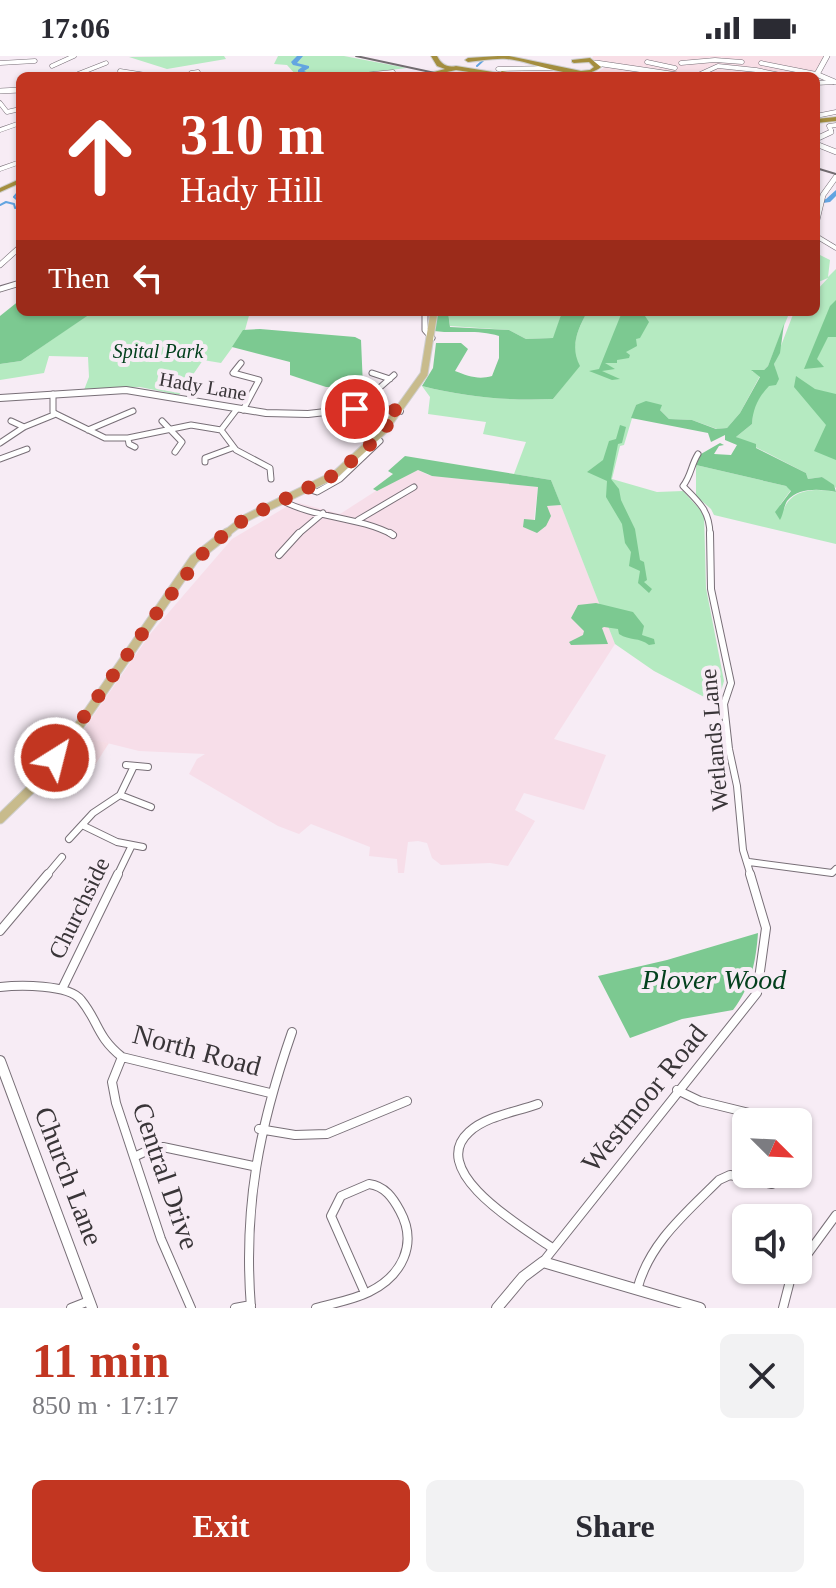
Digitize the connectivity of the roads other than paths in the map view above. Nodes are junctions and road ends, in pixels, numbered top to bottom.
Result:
1 (74, 56) edge
2 (109, 56) edge
3 (515, 56) edge
4 (689, 56) edge
5 (744, 56) edge
6 (764, 56) edge
7 (425, 57) edge
8 (487, 57) edge
9 (723, 58) edge
10 (467, 59) edge
11 (437, 61) edge
12 (32, 62) dead end
13 (647, 62) edge
14 (742, 62) junction
15 (0, 63) edge
16 (106, 63) junction
17 (540, 64) junction
18 (52, 66) dead end
19 (585, 66) edge
20 (678, 66) junction
21 (455, 68) junction
22 (715, 68) junction
23 (759, 68) junction
24 (498, 69) dead end
25 (658, 70) junction
26 (739, 70) junction
27 (120, 71) joint
28 (83, 72) edge
29 (127, 72) edge
30 (438, 72) edge
31 (480, 72) edge
32 (497, 72) edge
33 (655, 72) edge
34 (666, 72) edge
35 (671, 72) edge
36 (707, 72) edge
37 (760, 72) edge
38 (772, 72) edge
39 (792, 72) edge
40 (0, 103) edge
41 (16, 110) edge
42 (2, 161) dead end
43 (16, 164) edge
44 (7, 167) junction
45 (0, 169) edge
46 (836, 177) edge
47 (820, 201) edge
48 (16, 252) edge
49 (0, 265) edge
50 (425, 316) edge
51 (434, 316) edge
52 (432, 338) junction
53 (241, 363) dead end
54 (372, 373) dead end
55 (53, 394) junction
56 (0, 398) edge
57 (382, 407) junction
58 (240, 410) junction
59 (133, 411) dead end
60 (398, 413) junction
61 (56, 414) junction
62 (11, 421) dead end
63 (162, 421) dead end
64 (24, 427) junction
65 (167, 429) junction
66 (88, 430) junction
67 (221, 430) junction
68 (128, 438) junction
69 (380, 441) dead end
70 (0, 443) edge
71 (135, 447) dead end
72 (232, 448) junction
73 (27, 449) dead end
74 (175, 452) dead end
75 (698, 454) dead end
76 (0, 459) edge
77 (205, 462) dead end
78 (271, 479) dead end
79 (414, 487) dead end
80 (308, 489) junction
81 (281, 500) junction
82 (323, 513) junction
83 (358, 520) junction
84 (393, 535) dead end
85 (279, 555) dead end
86 (148, 767) dead end
87 (120, 795) junction
88 (151, 807) dead end
89 (0, 819) edge
90 (82, 825) junction
91 (69, 839) dead end
92 (132, 845) junction
93 (143, 847) dead end
94 (62, 857) dead end
95 (749, 862) junction
96 (836, 869) edge
97 (0, 931) edge
98 (0, 987) edge
99 (62, 989) junction
100 (292, 1032) dead end
101 (122, 1057) junction
102 (0, 1061) edge
103 (677, 1090) junction
104 (270, 1093) junction
105 (407, 1101) dead end
106 (538, 1104) dead end
107 (732, 1109) edge
108 (259, 1129) junction
109 (134, 1157) junction
110 (253, 1166) junction
111 (732, 1175) edge
112 (834, 1222) edge
113 (551, 1247) junction
114 (812, 1250) edge
115 (543, 1262) junction
116 (789, 1284) edge
117 (637, 1290) junction
118 (365, 1293) junction
119 (90, 1304) edge
120 (251, 1306) edge
121 (71, 1308) edge
122 (191, 1308) edge
123 (235, 1308) edge
124 (316, 1308) edge
125 (497, 1308) edge
126 (700, 1308) edge
127 (783, 1308) edge

1 - 18 street
2 - 16 street
3 - 17 highway
4 - 20 street
5 - 14 street
6 - 23 street
7 - 11 highway
8 - 10 highway
8 - 17 highway
9 - 14 street
9 - 20 street
9 - 22 street
10 - 21 highway
10 - 32 highway
11 - 21 highway
12 - 15 street
13 - 19 street
13 - 20 street
13 - 25 street
14 - 26 street
16 - 27 street
16 - 28 street
17 - 19 highway
17 - 19 highway
17 - 24 street
20 - 35 street
21 - 30 highway
21 - 31 highway
22 - 26 street
22 - 36 street
23 - 26 street
23 - 37 street
23 - 38 street
23 - 39 street
25 - 33 street
25 - 34 street
27 - 29 street
40 - 41 street
42 - 44 street
43 - 44 street
44 - 45 street
46 - 47 street
48 - 49 street
50 - 52 street
51 - 52 main road
52 - 60 main road
53 - 58 street
54 - 57 street
55 - 56 street, Hady Lane
55 - 58 street, Hady Lane
55 - 61 street
57 - 58 street, Hady Lane
57 - 60 street, Hady Lane
58 - 67 street
59 - 66 street
60 - 80 main road
61 - 64 street
61 - 66 street
62 - 64 street
63 - 65 street
64 - 70 street
65 - 67 street
65 - 68 street
65 - 74 street
66 - 68 street
67 - 72 street
68 - 71 street
69 - 80 street
72 - 77 street
72 - 78 street
73 - 76 street
75 - 95 street, Wetlands Lane
79 - 83 street
80 - 81 main road
81 - 82 street
81 - 89 main road
82 - 83 street
82 - 85 street
83 - 84 street
86 - 87 street
87 - 88 street
87 - 90 street
90 - 91 street
90 - 92 street
92 - 93 street
92 - 99 street, Churchside
94 - 97 street
95 - 96 street
95 - 103 street, Westmoor Road
98 - 99 street
99 - 101 street, North Road
100 - 104 street
101 - 104 street, North Road
101 - 109 street, Central Drive
102 - 119 street, Church Lane
103 - 107 street
103 - 113 street, Westmoor Road
104 - 108 street
105 - 108 street
106 - 113 street
108 - 110 street
109 - 110 street
109 - 122 street, Central Drive
110 - 120 street
111 - 117 street
112 - 114 street
113 - 115 street, Westmoor Road
115 - 117 street
115 - 125 street
116 - 127 street
117 - 126 street
118 - 118 street
118 - 124 street
119 - 121 street
120 - 123 street

